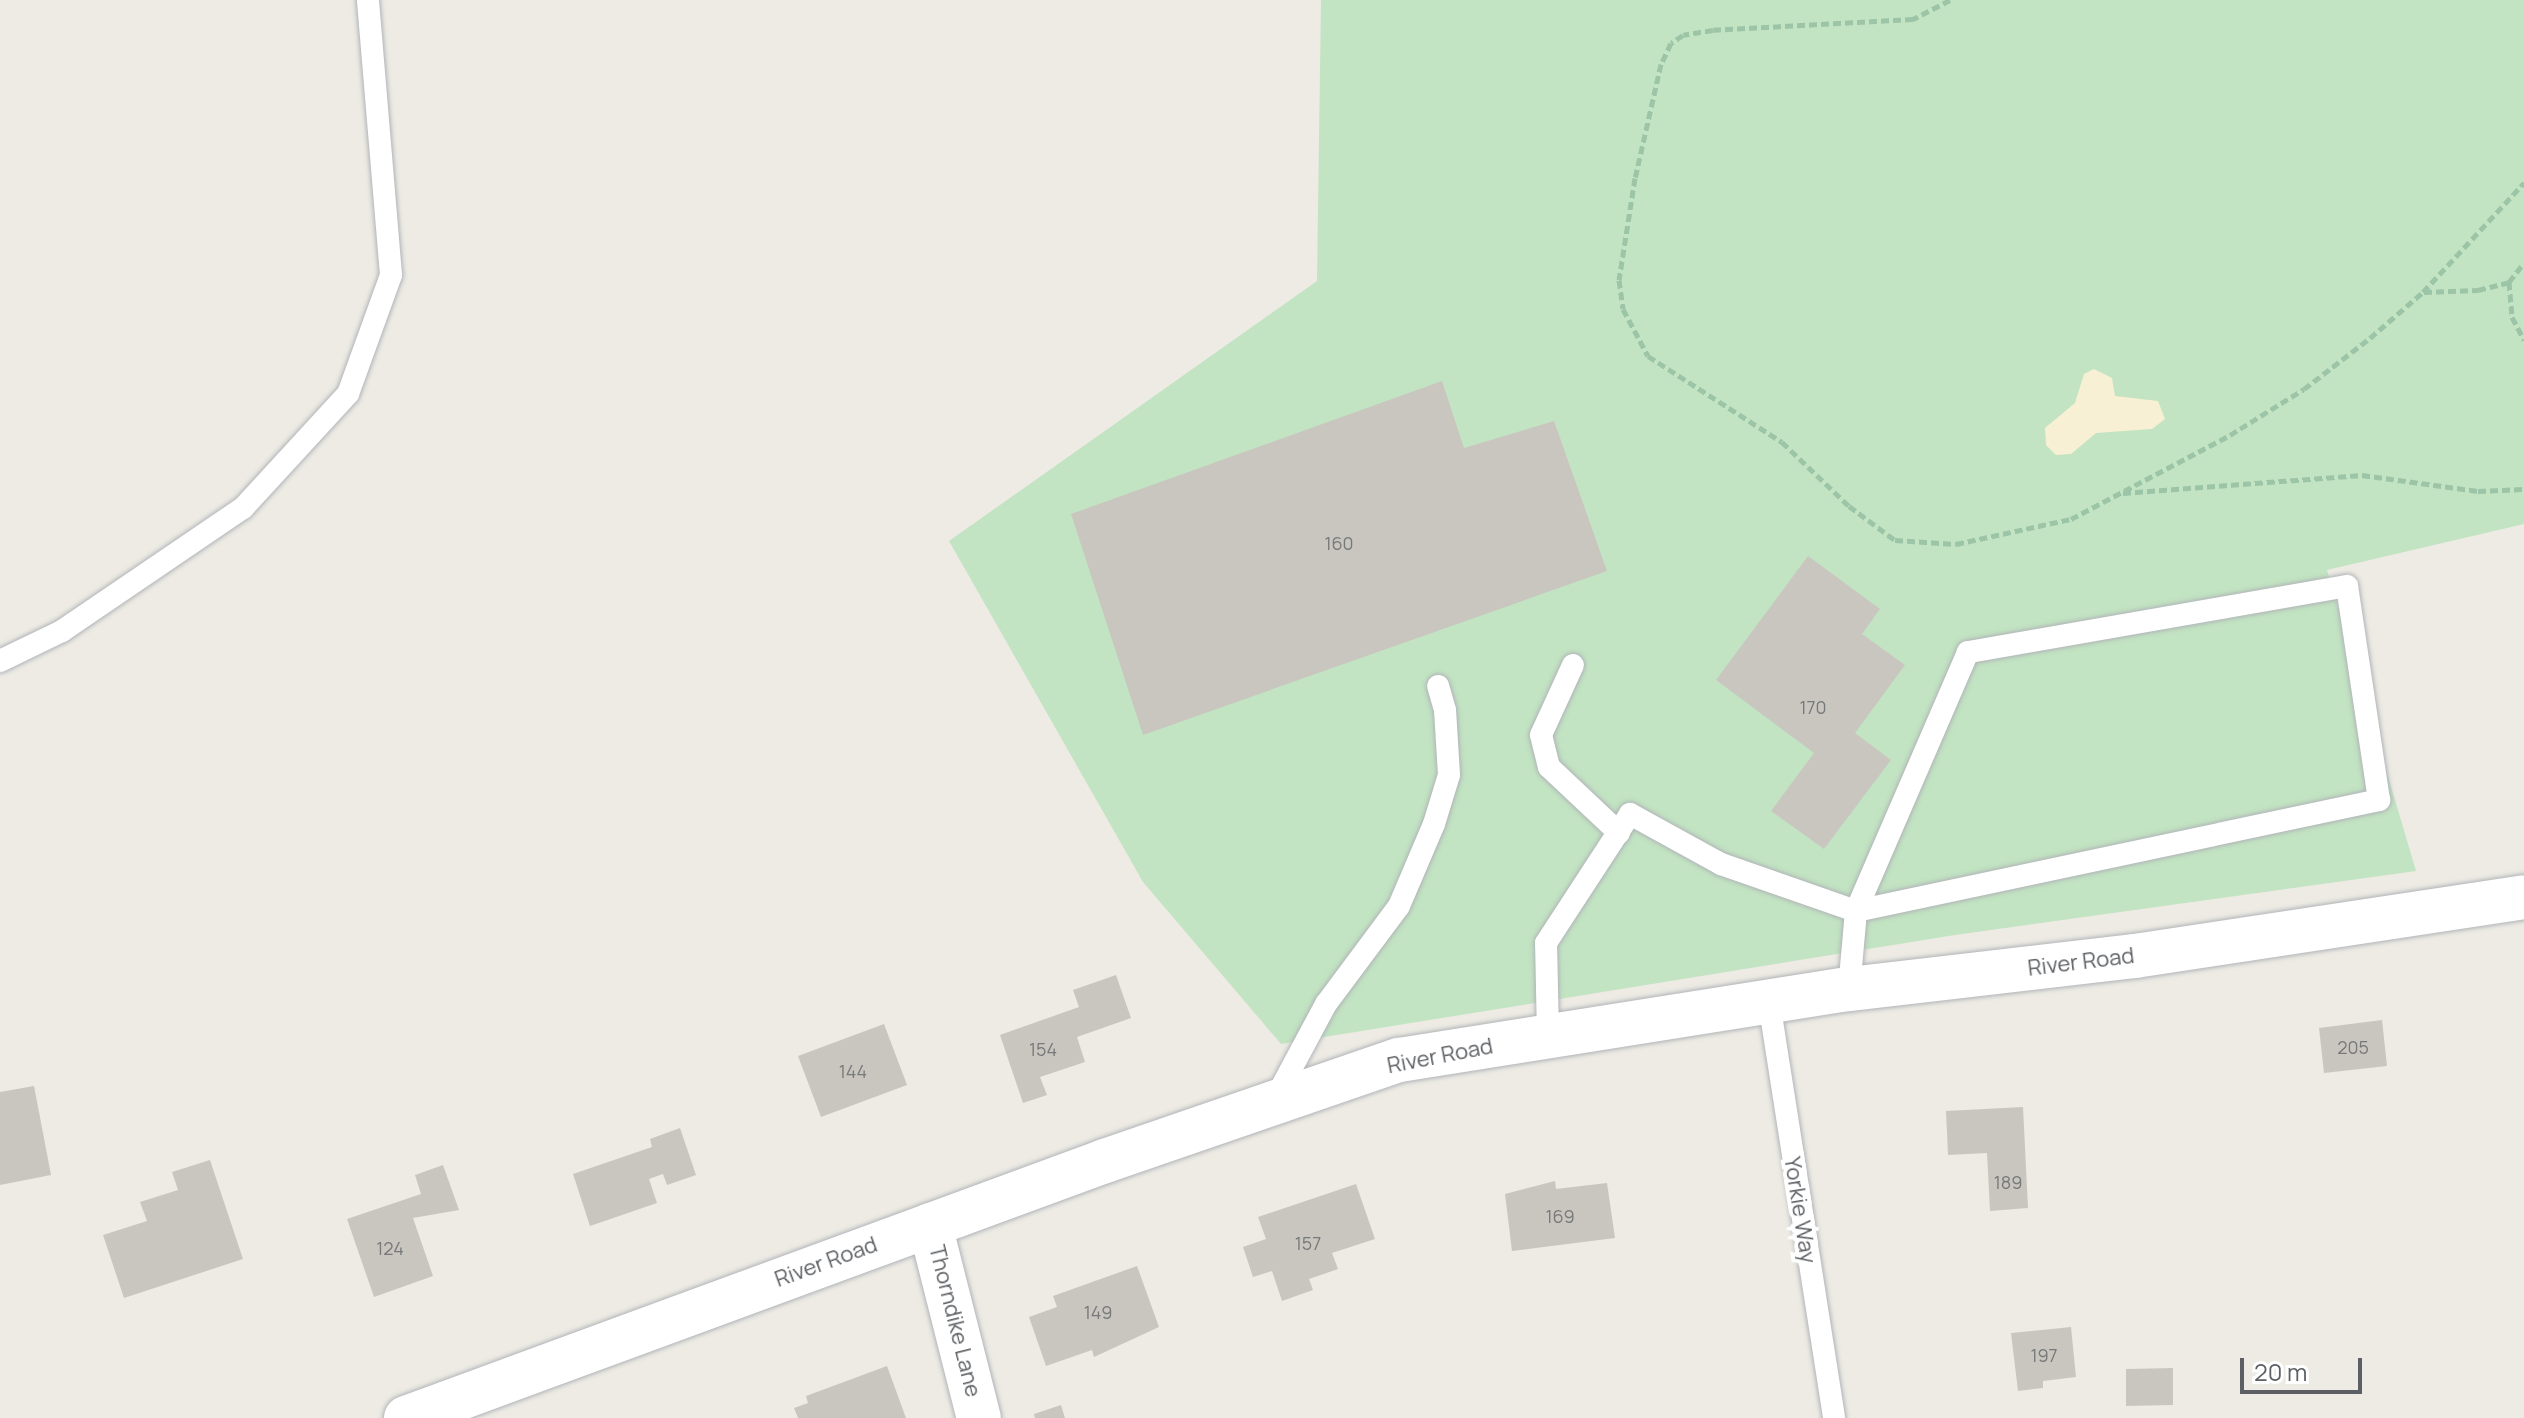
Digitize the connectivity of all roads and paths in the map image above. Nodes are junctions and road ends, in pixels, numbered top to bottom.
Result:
1 (368, 0) edge
2 (1950, 0) edge
3 (2524, 183) edge
4 (2524, 263) edge
5 (2509, 282) junction
6 (2423, 292) junction
7 (2524, 340) edge
8 (2524, 489) edge
9 (2118, 494) junction
10 (0, 661) edge
11 (1573, 665) dead end
12 (1438, 686) dead end
13 (1619, 833) junction
14 (2524, 897) edge
15 (1856, 911) junction
16 (1849, 989) junction
17 (1769, 1002) junction
18 (1548, 1036) junction
19 (1272, 1103) junction
20 (930, 1225) junction
21 (406, 1418) edge
22 (979, 1418) edge
23 (1834, 1418) edge

1 - 10 lane
2 - 9 path
3 - 6 path
4 - 5 path
5 - 6 path
5 - 7 path
6 - 9 path
8 - 9 path
11 - 13 lane
12 - 19 lane
13 - 15 lane
13 - 18 lane
14 - 16 main road, River Road
15 - 15 lane
15 - 16 lane
16 - 17 main road, River Road
17 - 18 main road, River Road
17 - 23 lane, Yorkie Way
18 - 19 main road, River Road
19 - 20 main road, River Road
20 - 21 main road, River Road
20 - 22 main road, Thorndike Lane

